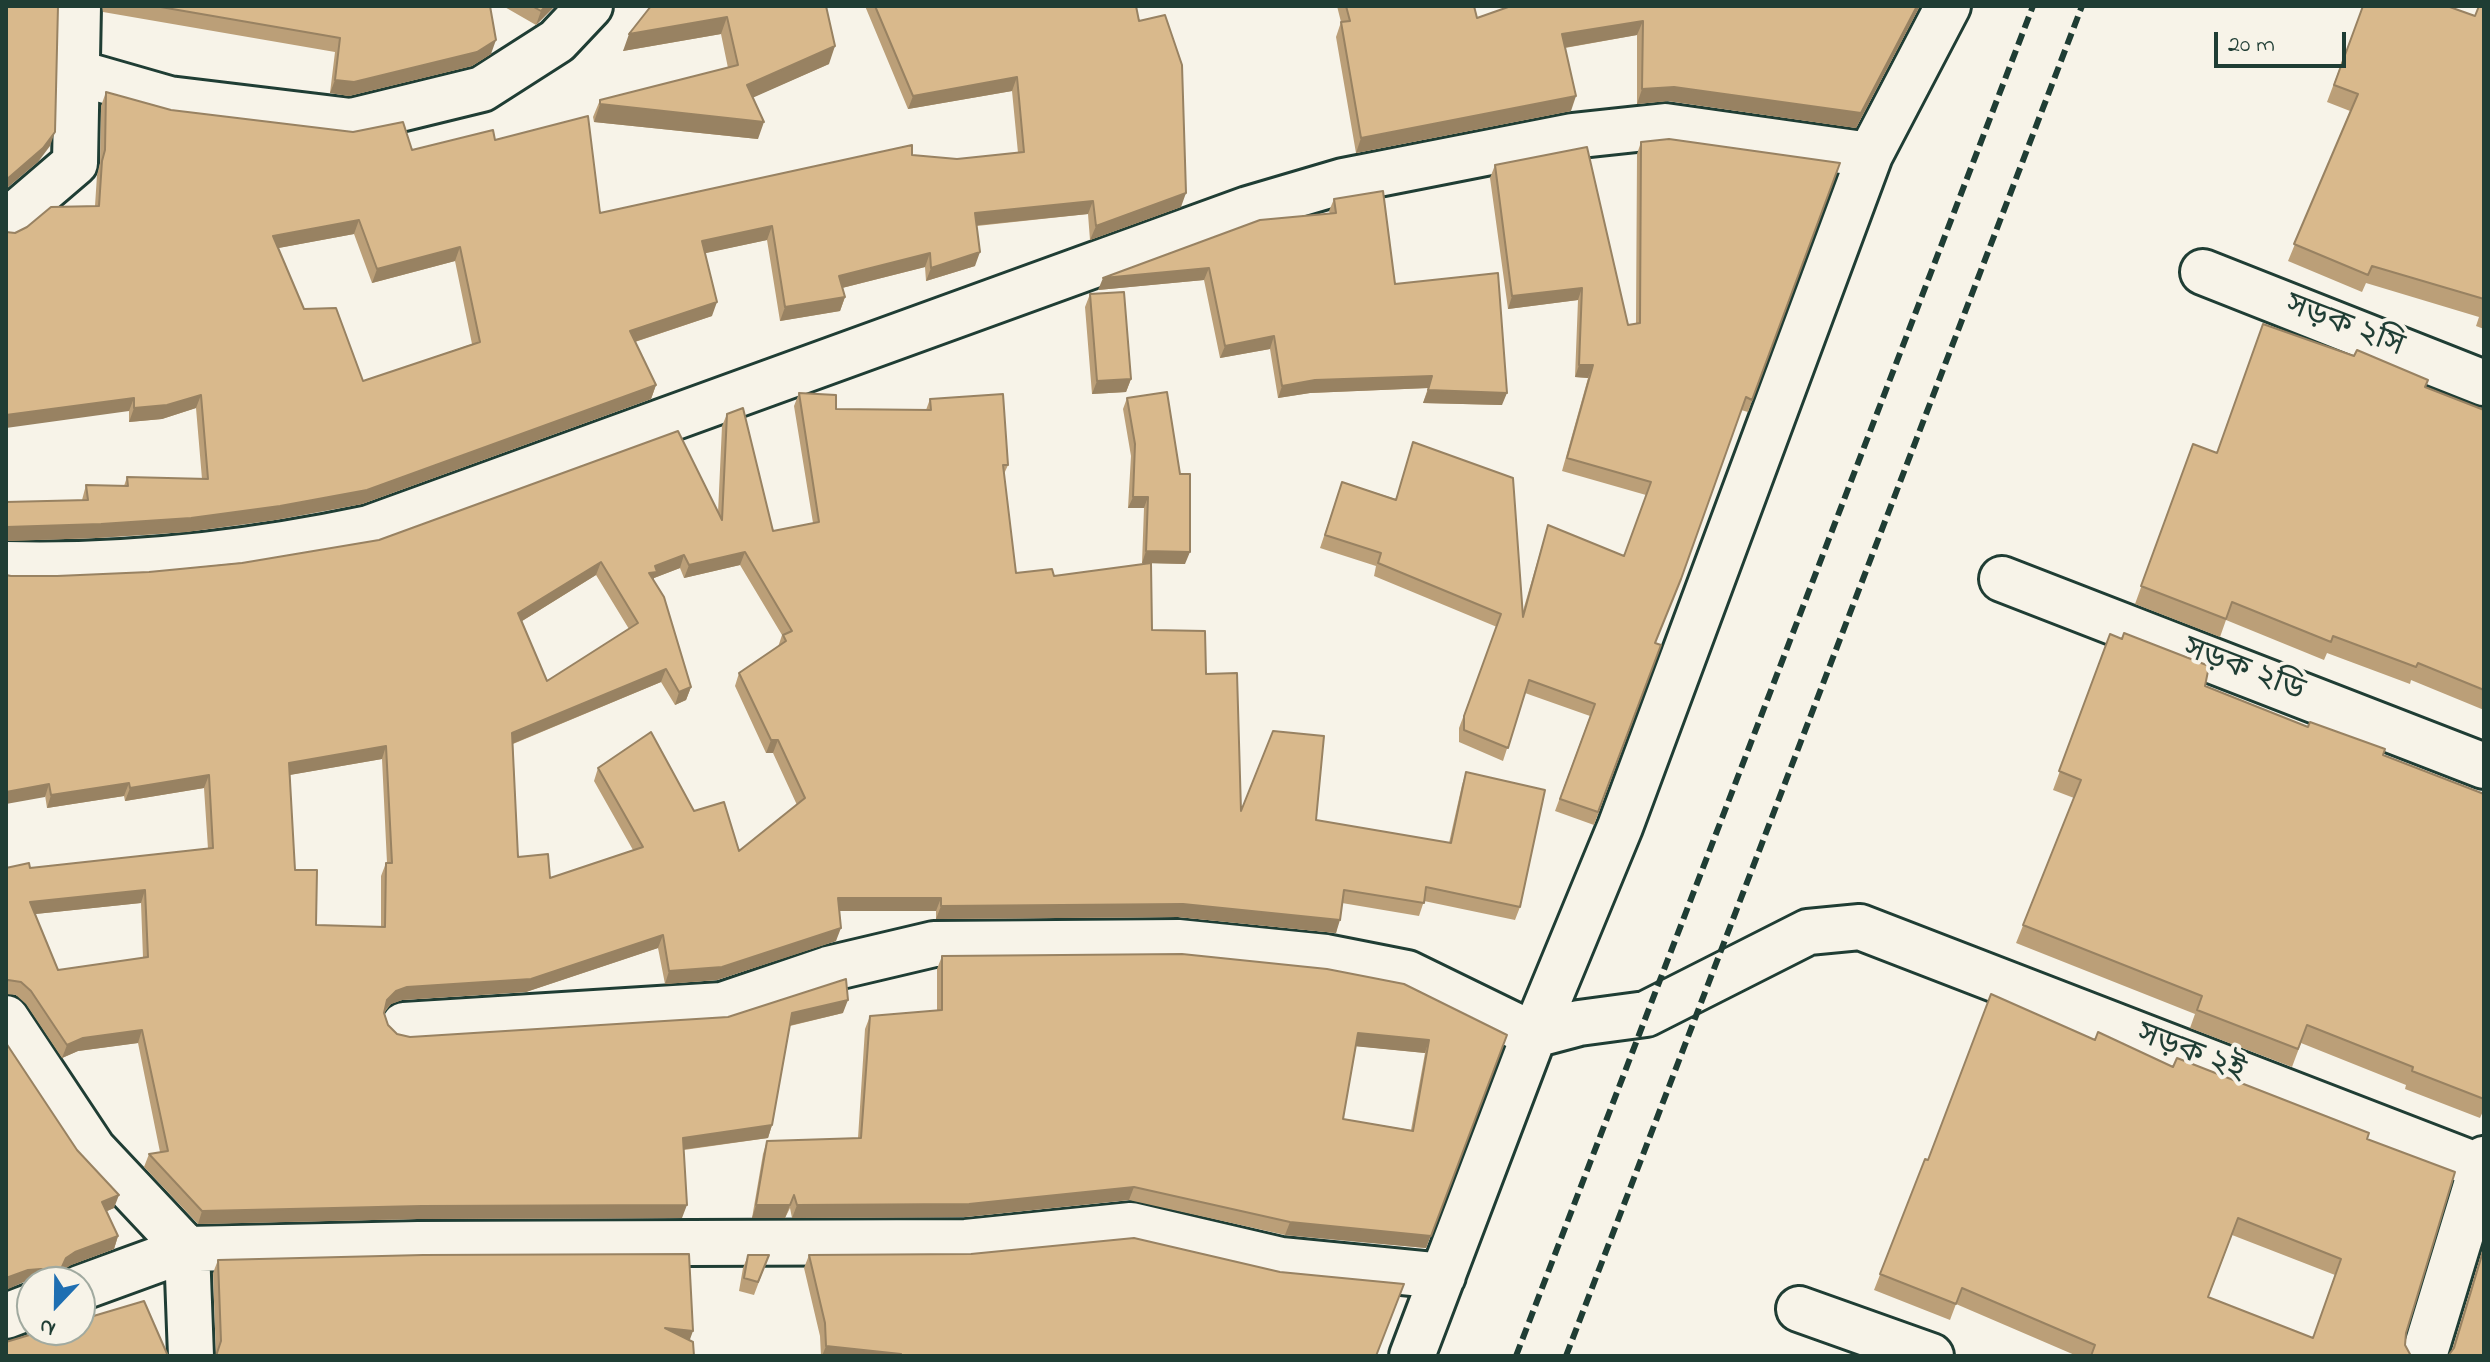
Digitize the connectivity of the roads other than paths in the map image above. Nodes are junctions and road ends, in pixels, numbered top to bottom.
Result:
1 (78, 6) edge
2 (590, 6) edge
3 (1948, 6) edge
4 (75, 72) junction
5 (1870, 155) junction
6 (6, 222) edge
7 (2203, 272) dead end
8 (2484, 383) edge
9 (6, 564) edge
10 (2002, 579) dead end
11 (2484, 766) edge
12 (6, 1018) edge
13 (404, 1025) dead end
14 (1534, 1035) junction
15 (20, 1064) edge
16 (2482, 1163) edge
17 (187, 1249) junction
18 (1443, 1276) junction
19 (96, 1282) edge
20 (1799, 1309) dead end
21 (191, 1356) edge
22 (1412, 1356) edge
23 (1931, 1356) edge
24 (2424, 1356) edge

1 - 4 street
2 - 4 street
3 - 5 street
4 - 6 street
5 - 9 street
5 - 14 street
7 - 8 street, সড়ক ২সি
10 - 11 street, সড়ক ২ডি
12 - 15 street
13 - 14 street
14 - 16 street, সড়ক ২ই
14 - 18 street
15 - 17 street
16 - 24 street
17 - 18 street
17 - 19 street
17 - 21 street
18 - 22 street
20 - 23 street

